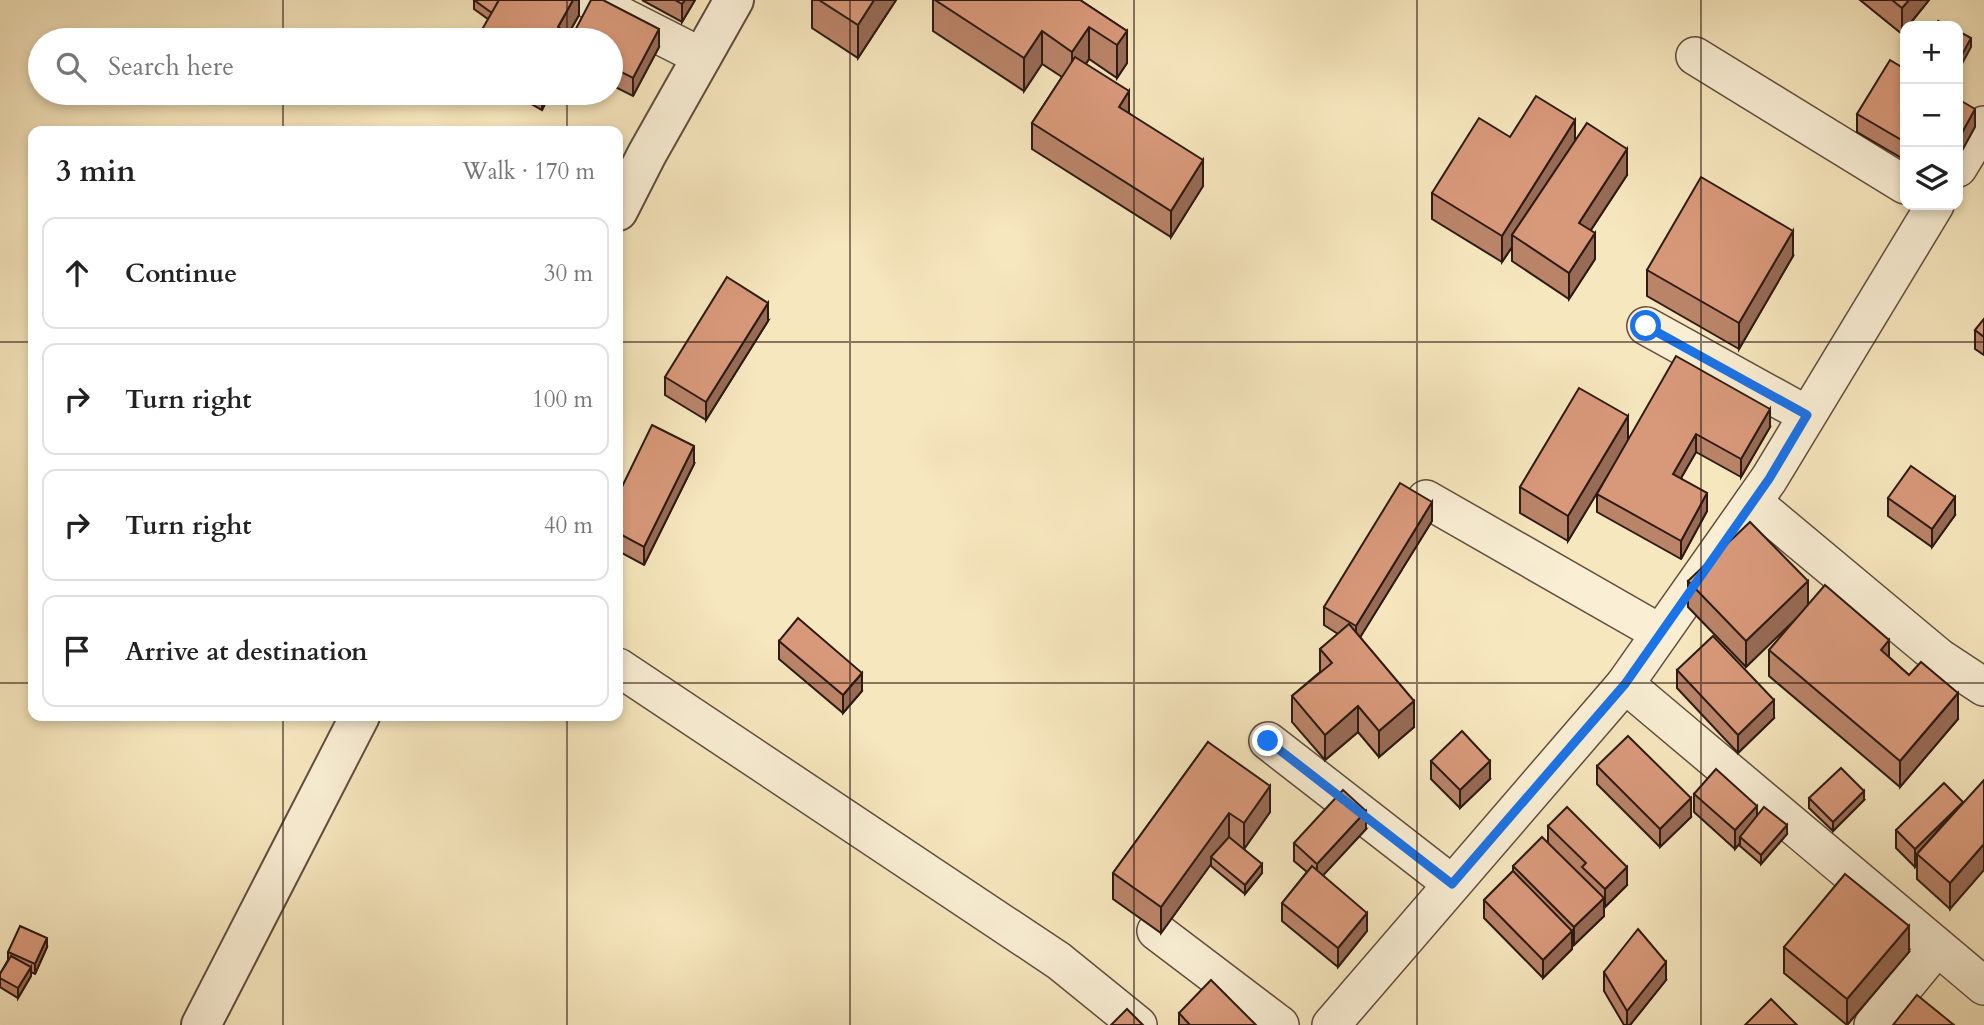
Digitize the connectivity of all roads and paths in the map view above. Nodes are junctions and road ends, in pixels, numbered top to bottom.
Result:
1 (590, 0) edge
2 (734, 0) edge
3 (1695, 56) dead end
4 (702, 57) junction
5 (1984, 125) edge
6 (1963, 160) edge
7 (1900, 182) edge
8 (623, 201) edge
9 (1932, 210) edge
10 (1646, 326) dead end
11 (1807, 415) junction
12 (1426, 499) edge
13 (1753, 502) junction
14 (1660, 634) junction
15 (623, 670) edge
16 (1625, 684) junction
17 (1984, 686) edge
18 (357, 721) edge
19 (1268, 741) dead end
20 (1452, 884) junction
21 (1156, 932) edge
22 (1937, 947) junction
23 (1984, 986) edge
24 (201, 1025) edge
25 (1139, 1025) edge
26 (1280, 1025) edge
27 (1331, 1025) edge
28 (1873, 1025) edge

1 - 4 street
2 - 4 street
3 - 7 street
4 - 8 street
5 - 6 street
9 - 11 street
10 - 11 street
11 - 13 street
12 - 14 street
13 - 14 street
13 - 17 street
14 - 16 street
15 - 25 street
16 - 20 street
16 - 22 street
18 - 24 street
19 - 20 street
20 - 27 street
21 - 26 street
22 - 23 street
22 - 28 street

